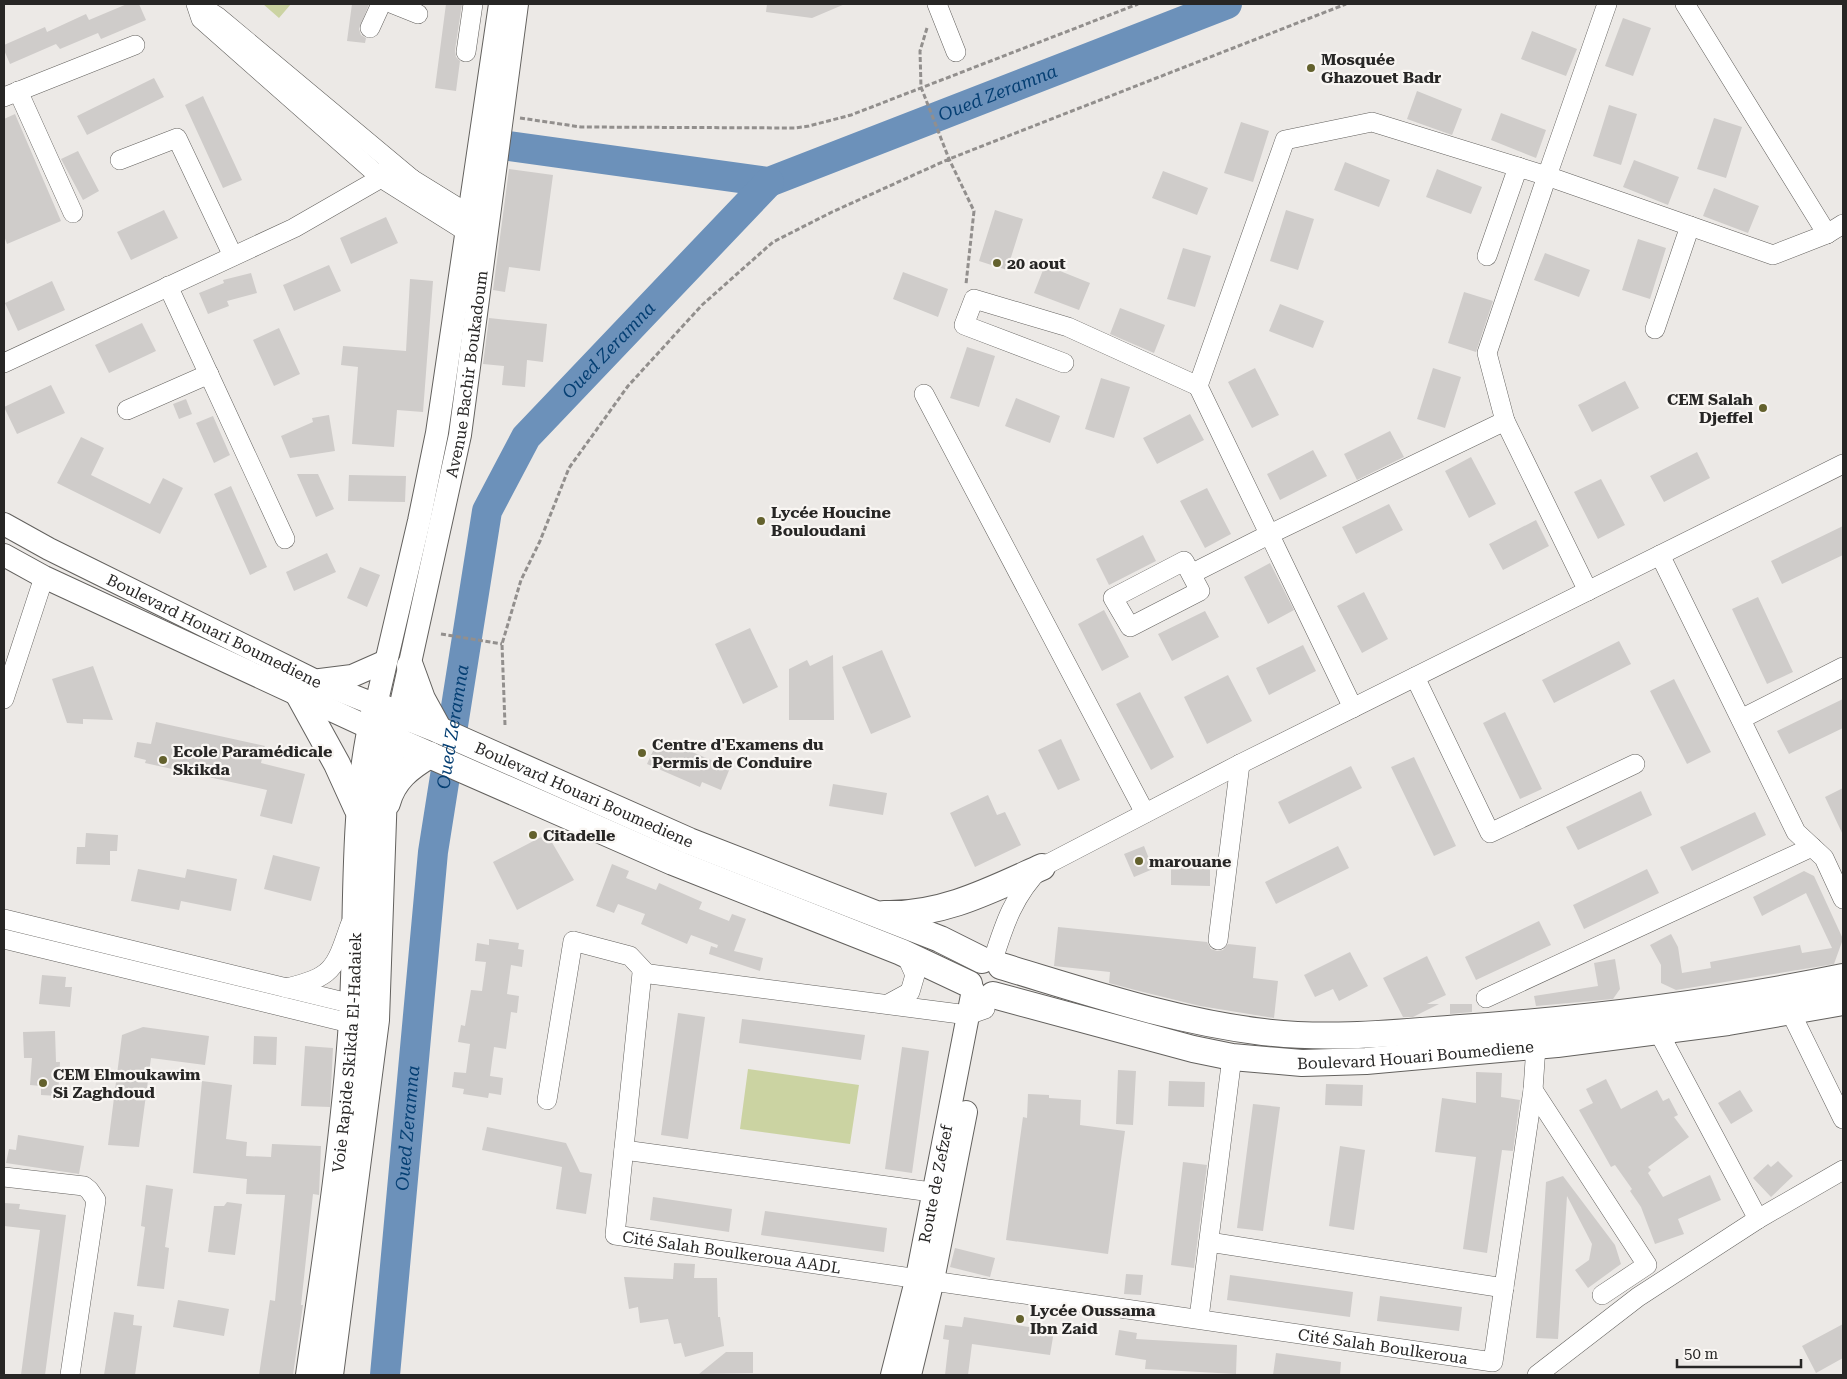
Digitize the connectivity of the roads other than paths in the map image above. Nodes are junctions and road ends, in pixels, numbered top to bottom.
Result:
1 (196, 4) edge
2 (381, 4) edge
3 (393, 4) edge
4 (473, 4) edge
5 (500, 4) edge
6 (517, 4) edge
7 (937, 4) edge
8 (1607, 4) edge
9 (1685, 4) edge
10 (418, 14) dead end
11 (370, 28) dead end
12 (134, 45) dead end
13 (466, 52) dead end
14 (956, 52) dead end
15 (11, 94) edge
16 (120, 160) dead end
17 (1518, 167) junction
18 (386, 170) junction
19 (1547, 176) junction
20 (443, 209) junction
21 (73, 213) dead end
22 (476, 222) junction
23 (1690, 226) junction
24 (1835, 229) edge
25 (233, 256) junction
26 (1487, 256) dead end
27 (463, 258) junction
28 (168, 286) junction
29 (1655, 329) dead end
30 (4, 363) edge
31 (1064, 364) dead end
32 (209, 374) junction
33 (1198, 386) junction
34 (924, 394) dead end
35 (127, 410) dead end
36 (1506, 421) junction
37 (1843, 464) edge
38 (4, 524) edge
39 (1270, 534) junction
40 (285, 539) dead end
41 (4, 555) edge
42 (1660, 555) junction
43 (1191, 574) dead end
44 (44, 577) junction
45 (1588, 591) junction
46 (398, 664) junction
47 (1843, 667) edge
48 (1415, 677) junction
49 (308, 688) junction
50 (4, 699) edge
51 (1353, 708) junction
52 (382, 715) junction
53 (1741, 719) junction
54 (440, 730) junction
55 (393, 740) junction
56 (430, 755) junction
57 (1240, 764) junction
58 (1635, 764) dead end
59 (371, 812) junction
60 (1145, 813) junction
61 (1812, 847) junction
62 (1042, 867) junction
63 (1843, 898) edge
64 (354, 912) junction
65 (871, 913) junction
66 (4, 919) edge
67 (4, 939) edge
68 (1218, 940) dead end
69 (906, 955) junction
70 (992, 962) junction
71 (646, 973) junction
72 (1843, 977) edge
73 (285, 988) junction
74 (979, 998) junction
75 (1486, 998) dead end
76 (1843, 1002) edge
77 (888, 1004) junction
78 (1791, 1013) junction
79 (364, 1016) junction
80 (1658, 1031) junction
81 (1536, 1046) junction
82 (1232, 1056) junction
83 (1533, 1090) junction
84 (547, 1100) dead end
85 (1843, 1119) edge
86 (624, 1150) junction
87 (1843, 1170) edge
88 (4, 1177) edge
89 (942, 1193) junction
90 (1758, 1219) junction
91 (1209, 1242) junction
92 (925, 1278) junction
93 (1504, 1288) junction
94 (1602, 1296) dead end
95 (1199, 1318) junction
96 (1492, 1368) edge
97 (70, 1375) edge
98 (309, 1375) edge
99 (330, 1375) edge
100 (892, 1375) edge
101 (910, 1375) edge
102 (1537, 1375) edge

1 - 18 street
2 - 11 street
3 - 10 street
4 - 13 street
5 - 22 main road, Avenue Bachir Boukadoum
6 - 22 main road, Avenue Bachir Boukadoum
7 - 14 street
8 - 19 street
9 - 24 street
12 - 15 street
15 - 21 street
16 - 25 street
17 - 19 street
17 - 26 street
17 - 33 street
18 - 20 street
18 - 20 street
18 - 25 street
19 - 23 street
19 - 36 street
20 - 22 street
20 - 22 street
20 - 27 street
22 - 27 main road, Avenue Bachir Boukadoum
22 - 46 main road, Avenue Bachir Boukadoum
23 - 24 street
23 - 29 street
25 - 28 street
27 - 46 main road, Avenue Bachir Boukadoum
28 - 30 street
28 - 32 street
31 - 33 street
32 - 35 street
32 - 40 street
33 - 39 street
34 - 60 street
36 - 39 street
36 - 45 street
37 - 42 street
38 - 49 main road, Boulevard Houari Boumediene
39 - 43 street
39 - 51 street
41 - 44 main road, Boulevard Houari Boumediene
42 - 45 street
42 - 53 street
44 - 49 main road, Boulevard Houari Boumediene
44 - 50 street
45 - 48 street
46 - 49 main road
46 - 52 main road, Avenue Bachir Boukadoum
46 - 54 highway
47 - 53 street
48 - 51 street
48 - 58 street
49 - 52 main road, Boulevard Houari Boumediene
49 - 59 highway
51 - 57 street
52 - 54 highway, Boulevard Houari Boumediene
52 - 55 highway, Boulevard Houari Boumediene
52 - 59 highway, Voie Rapide Skikda El-Hadaiek
53 - 61 street
54 - 65 highway, Boulevard Houari Boumediene
55 - 56 highway, Boulevard Houari Boumediene
55 - 59 highway, Voie Rapide Skikda El-Hadaiek
56 - 59 highway
56 - 69 highway, Boulevard Houari Boumediene
57 - 60 street
57 - 68 street
59 - 64 highway, Voie Rapide Skikda El-Hadaiek
59 - 79 highway, Voie Rapide Skikda El-Hadaiek
60 - 62 street
61 - 63 street
61 - 75 street
62 - 65 highway
62 - 70 street
64 - 73 street
64 - 79 highway, Voie Rapide Skikda El-Hadaiek
65 - 70 highway, Boulevard Houari Boumediene
66 - 73 street
67 - 79 street
69 - 74 highway, Boulevard Houari Boumediene
69 - 77 street
70 - 72 highway, Boulevard Houari Boumediene
70 - 74 highway
71 - 77 street
71 - 84 street
71 - 86 street, Cité Salah Boulkeroua AADL
73 - 79 street
74 - 77 street
74 - 82 highway, Boulevard Houari Boumediene
74 - 89 main road, Route de Zefzef
76 - 78 highway, Boulevard Houari Boumediene
78 - 80 highway, Boulevard Houari Boumediene
78 - 85 street
79 - 98 highway, Voie Rapide Skikda El-Hadaiek
79 - 99 highway, Voie Rapide Skikda El-Hadaiek
80 - 81 highway, Boulevard Houari Boumediene
80 - 90 street
81 - 82 highway, Boulevard Houari Boumediene
81 - 83 street, Cité Salah Boulkeroua
82 - 91 street
83 - 93 street, Cité Salah Boulkeroua
83 - 94 street
86 - 89 street
86 - 92 street, Cité Salah Boulkeroua AADL
87 - 90 street
88 - 97 street
89 - 92 main road, Route de Zefzef
90 - 102 street
91 - 93 street
91 - 95 street
92 - 95 street, Cité Salah Boulkeroua
92 - 100 main road, Route de Zefzef
92 - 101 main road, Route de Zefzef
93 - 96 street, Cité Salah Boulkeroua
95 - 96 street, Cité Salah Boulkeroua

